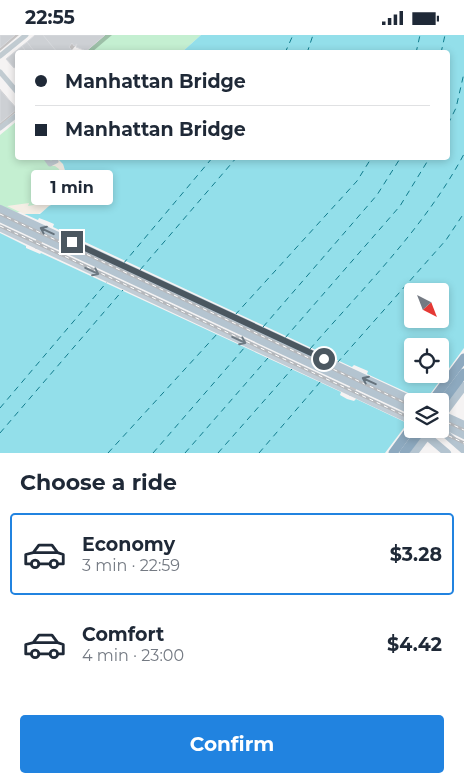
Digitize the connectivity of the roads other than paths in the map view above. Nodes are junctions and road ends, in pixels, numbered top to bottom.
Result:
1 (26, 35) edge
2 (0, 56) edge
3 (0, 72) edge
4 (15, 90) edge
5 (15, 116) edge
6 (0, 129) edge
7 (47, 160) edge
8 (55, 160) edge
9 (0, 209) edge
10 (0, 218) edge
11 (0, 228) edge
12 (464, 358) edge
13 (464, 373) edge
14 (464, 385) edge
15 (438, 393) edge
16 (449, 393) edge
17 (404, 397) edge
18 (449, 406) edge
19 (404, 407) edge
20 (404, 417) edge
21 (449, 418) edge
22 (464, 425) edge
23 (449, 428) edge
24 (464, 435) edge
25 (449, 437) edge
26 (404, 438) edge
27 (420, 438) edge
28 (423, 438) edge
29 (433, 438) edge
30 (446, 438) edge
31 (464, 445) edge
32 (464, 450) edge
33 (393, 453) edge
34 (404, 453) edge
35 (414, 453) edge
36 (447, 453) edge

1 - 2 street
3 - 4 street
5 - 6 street
7 - 8 street
17 -> 9 main road
10 - 19 main road
11 -> 20 main road
12 - 15 highway
13 - 16 highway
14 - 18 main road
21 - 22 main road
23 - 24 main road
25 - 32 main road
26 - 33 highway
27 - 34 highway
28 - 35 main road
29 - 36 main road
30 - 31 main road

